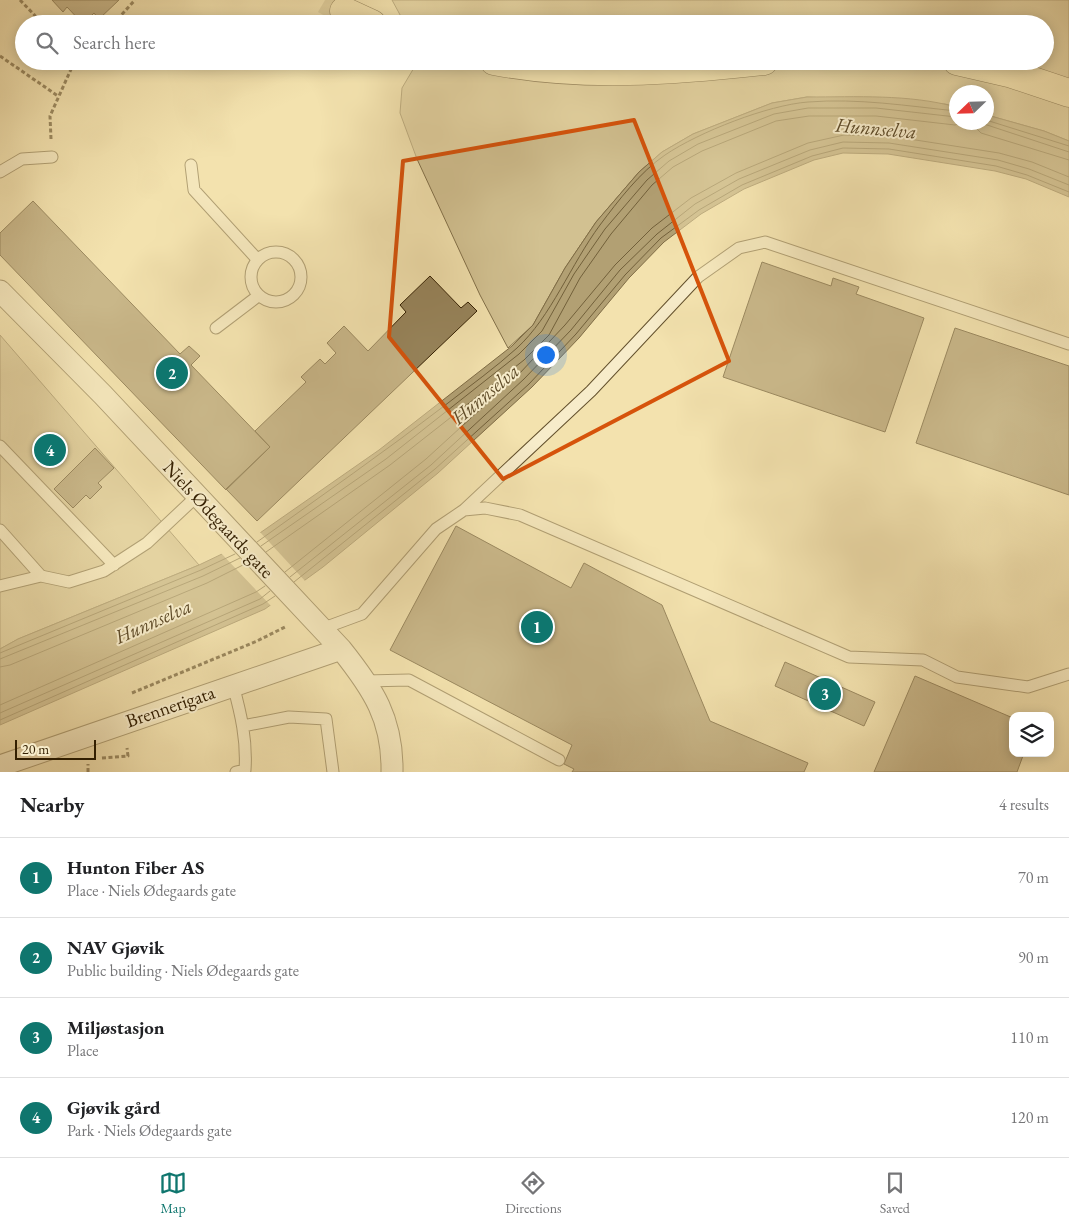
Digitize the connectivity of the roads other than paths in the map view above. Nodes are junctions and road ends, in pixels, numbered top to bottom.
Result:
1 (344, 11) tunnel mouth
2 (353, 15) edge
3 (570, 70) edge
4 (677, 70) edge
5 (996, 70) edge
6 (1069, 93) edge
7 (52, 157) road end
8 (191, 165) dead end
9 (0, 172) edge
10 (257, 258) junction
11 (0, 291) edge
12 (258, 296) junction
13 (216, 328) dead end
14 (1069, 344) edge
15 (0, 446) edge
16 (197, 496) junction
17 (464, 510) junction
18 (0, 530) edge
19 (114, 565) junction
20 (42, 576) junction
21 (0, 586) edge
22 (324, 628) junction
23 (341, 649) junction
24 (1069, 674) edge
25 (366, 681) junction
26 (233, 685) junction
27 (243, 726) junction
28 (559, 760) dead end
29 (5, 767) edge
30 (242, 771) edge
31 (333, 772) edge
32 (392, 772) edge

1 - 2 highway
3 - 4 highway
5 - 6 highway
7 - 9 lane
8 - 10 lane
10 - 12 lane
10 - 12 lane
11 - 16 street, Niels Ødegaards gate
12 - 13 lane
14 - 17 lane
15 - 19 lane
16 - 19 lane
16 - 22 street, Niels Ødegaards gate
17 - 22 lane
17 - 24 lane
18 - 20 lane
19 - 20 lane
20 - 21 lane
22 - 23 street, Niels Ødegaards gate
23 - 25 street, Niels Ødegaards gate
23 - 26 street, Brennerigata
25 - 28 lane
25 - 32 street, Niels Ødegaards gate
26 - 27 lane
26 - 29 street, Brennerigata
27 - 30 lane
27 - 31 lane

